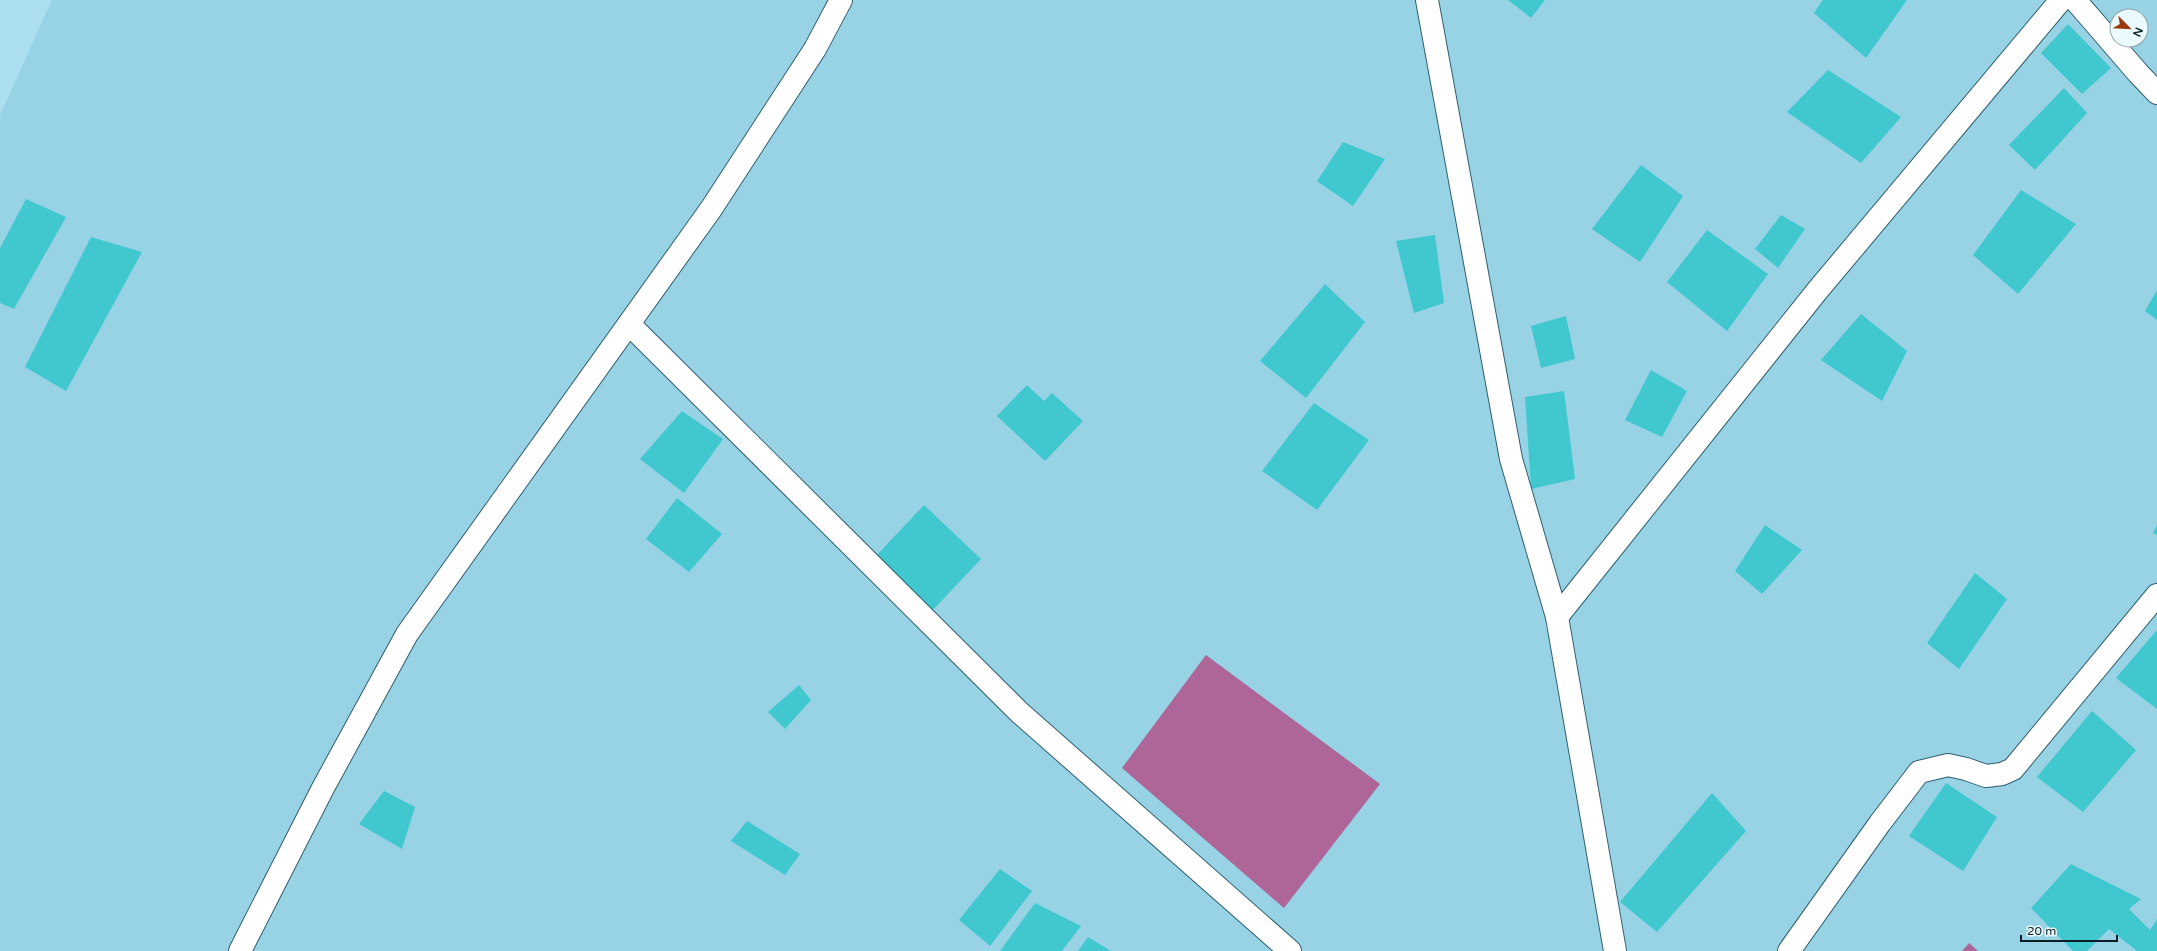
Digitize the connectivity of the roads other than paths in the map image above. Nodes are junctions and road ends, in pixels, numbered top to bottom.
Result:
1 (841, 0) edge
2 (1427, 0) edge
3 (2061, 0) edge
4 (2074, 0) edge
5 (2157, 93) edge
6 (628, 324) junction
7 (2157, 595) edge
8 (1557, 617) junction
9 (240, 951) edge
10 (1290, 951) edge
11 (1615, 951) edge
12 (1789, 951) edge

1 - 6 street
2 - 8 street
3 - 8 street
4 - 5 street
6 - 9 street
6 - 10 street
7 - 12 street
8 - 11 street

